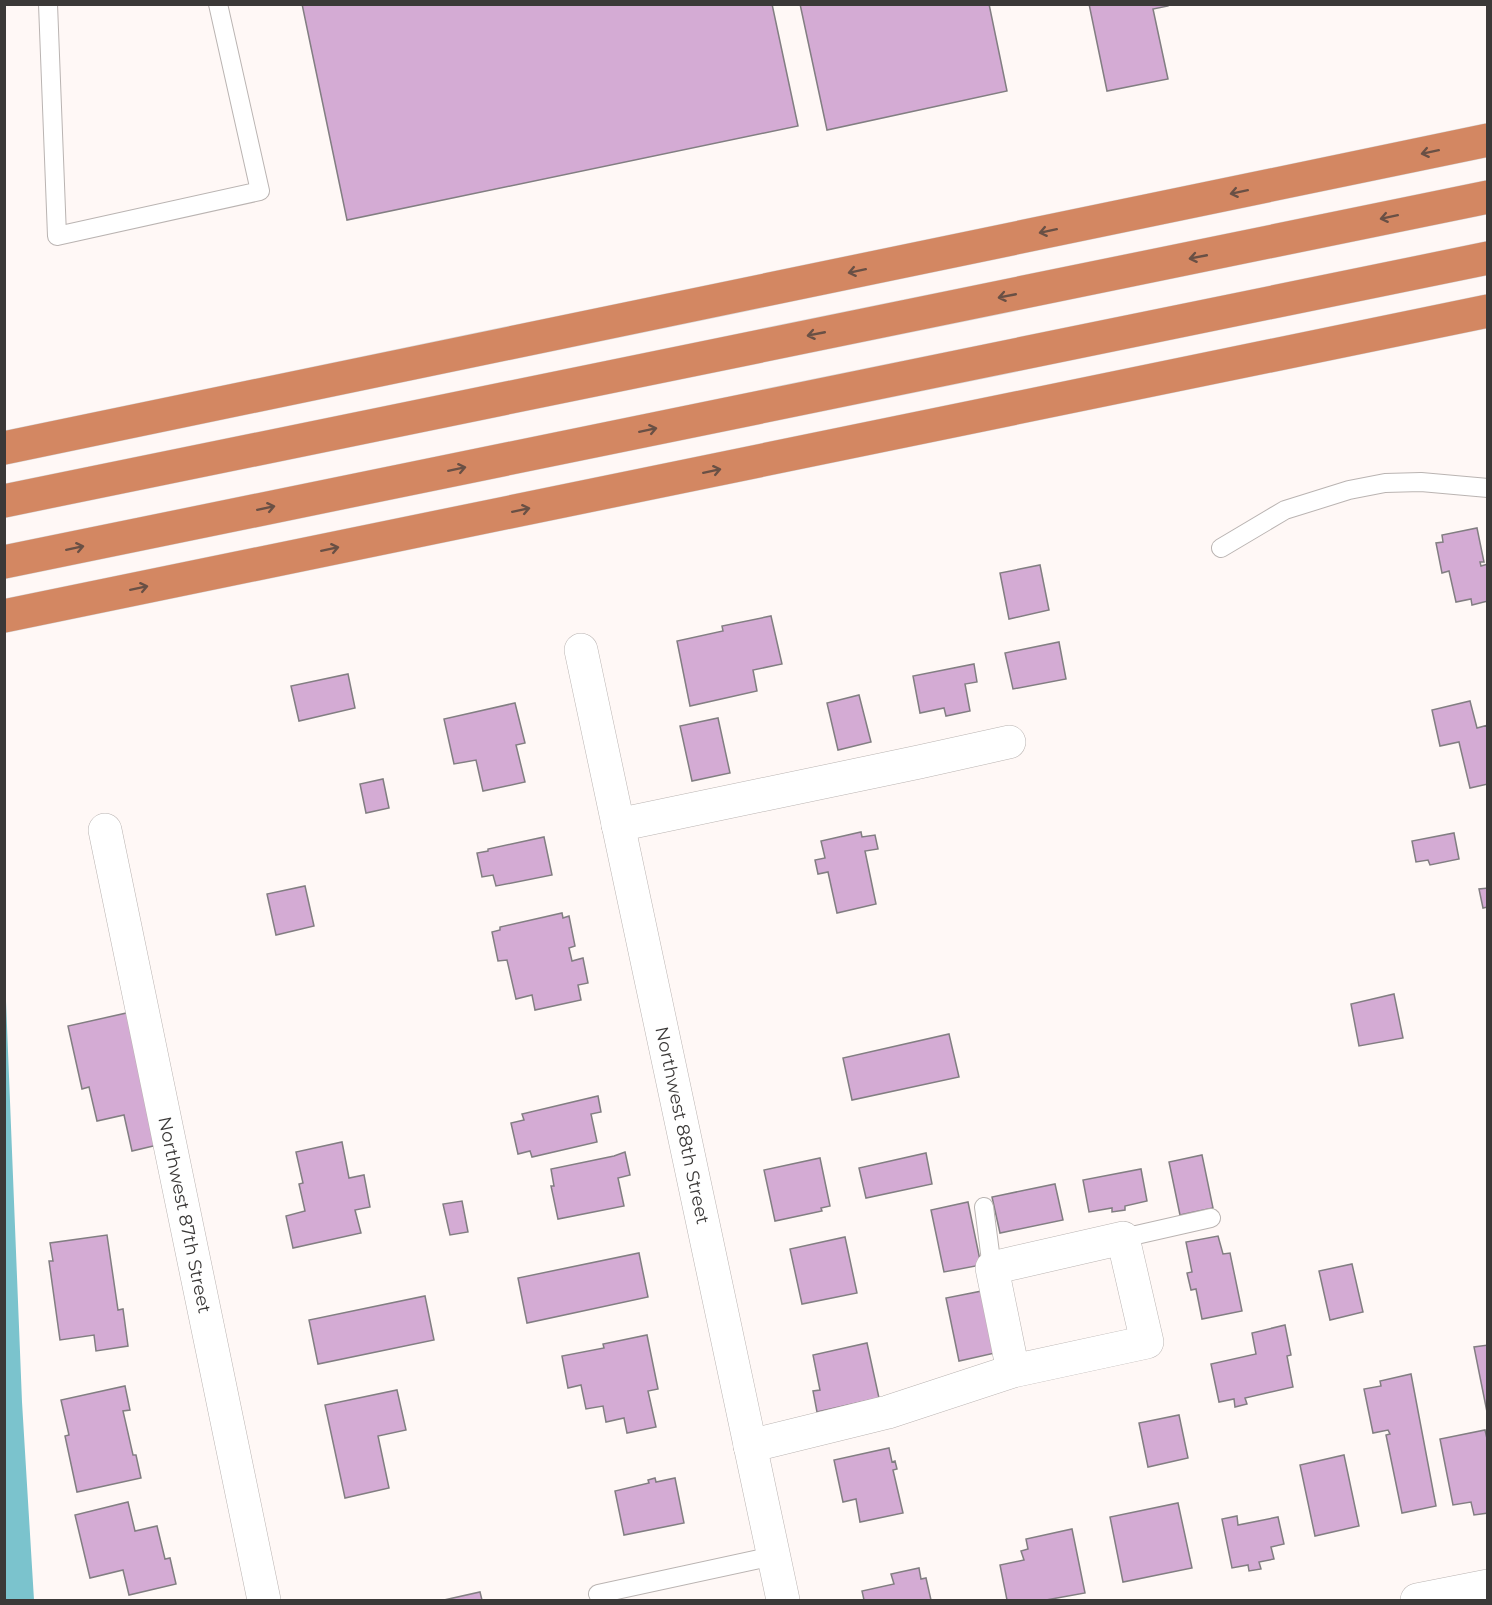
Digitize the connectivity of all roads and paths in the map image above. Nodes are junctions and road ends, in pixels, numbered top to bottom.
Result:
1 (48, 4) edge
2 (218, 4) edge
3 (1488, 140) edge
4 (1488, 197) edge
5 (1488, 258) edge
6 (1488, 311) edge
7 (8, 447) edge
8 (1488, 488) edge
9 (9, 500) edge
10 (1221, 548) dead end
11 (11, 561) edge
12 (12, 614) edge
13 (581, 650) dead end
14 (1009, 742) dead end
15 (618, 825) junction
16 (105, 830) dead end
17 (984, 1207) dead end
18 (1211, 1218) dead end
19 (1123, 1238) junction
20 (992, 1268) junction
21 (1013, 1371) junction
22 (750, 1446) junction
23 (773, 1556) junction
24 (1488, 1586) edge
25 (598, 1594) dead end
26 (1452, 1597) edge
27 (264, 1600) edge
28 (783, 1600) edge
29 (1417, 1600) edge

1 - 2 lane
3 -> 7 highway
4 -> 9 highway
11 -> 5 highway
12 -> 6 highway
8 - 10 lane
13 - 15 street, Northwest 88th Street
14 - 15 street
15 - 22 street, Northwest 88th Street
16 - 27 street, Northwest 87th Street
17 - 20 lane
18 - 19 lane
19 - 20 street
19 - 21 street
20 - 21 street
21 - 22 street
22 - 23 street, Northwest 88th Street
23 - 25 lane
23 - 28 street, Northwest 88th Street
24 - 26 street
26 - 29 street

